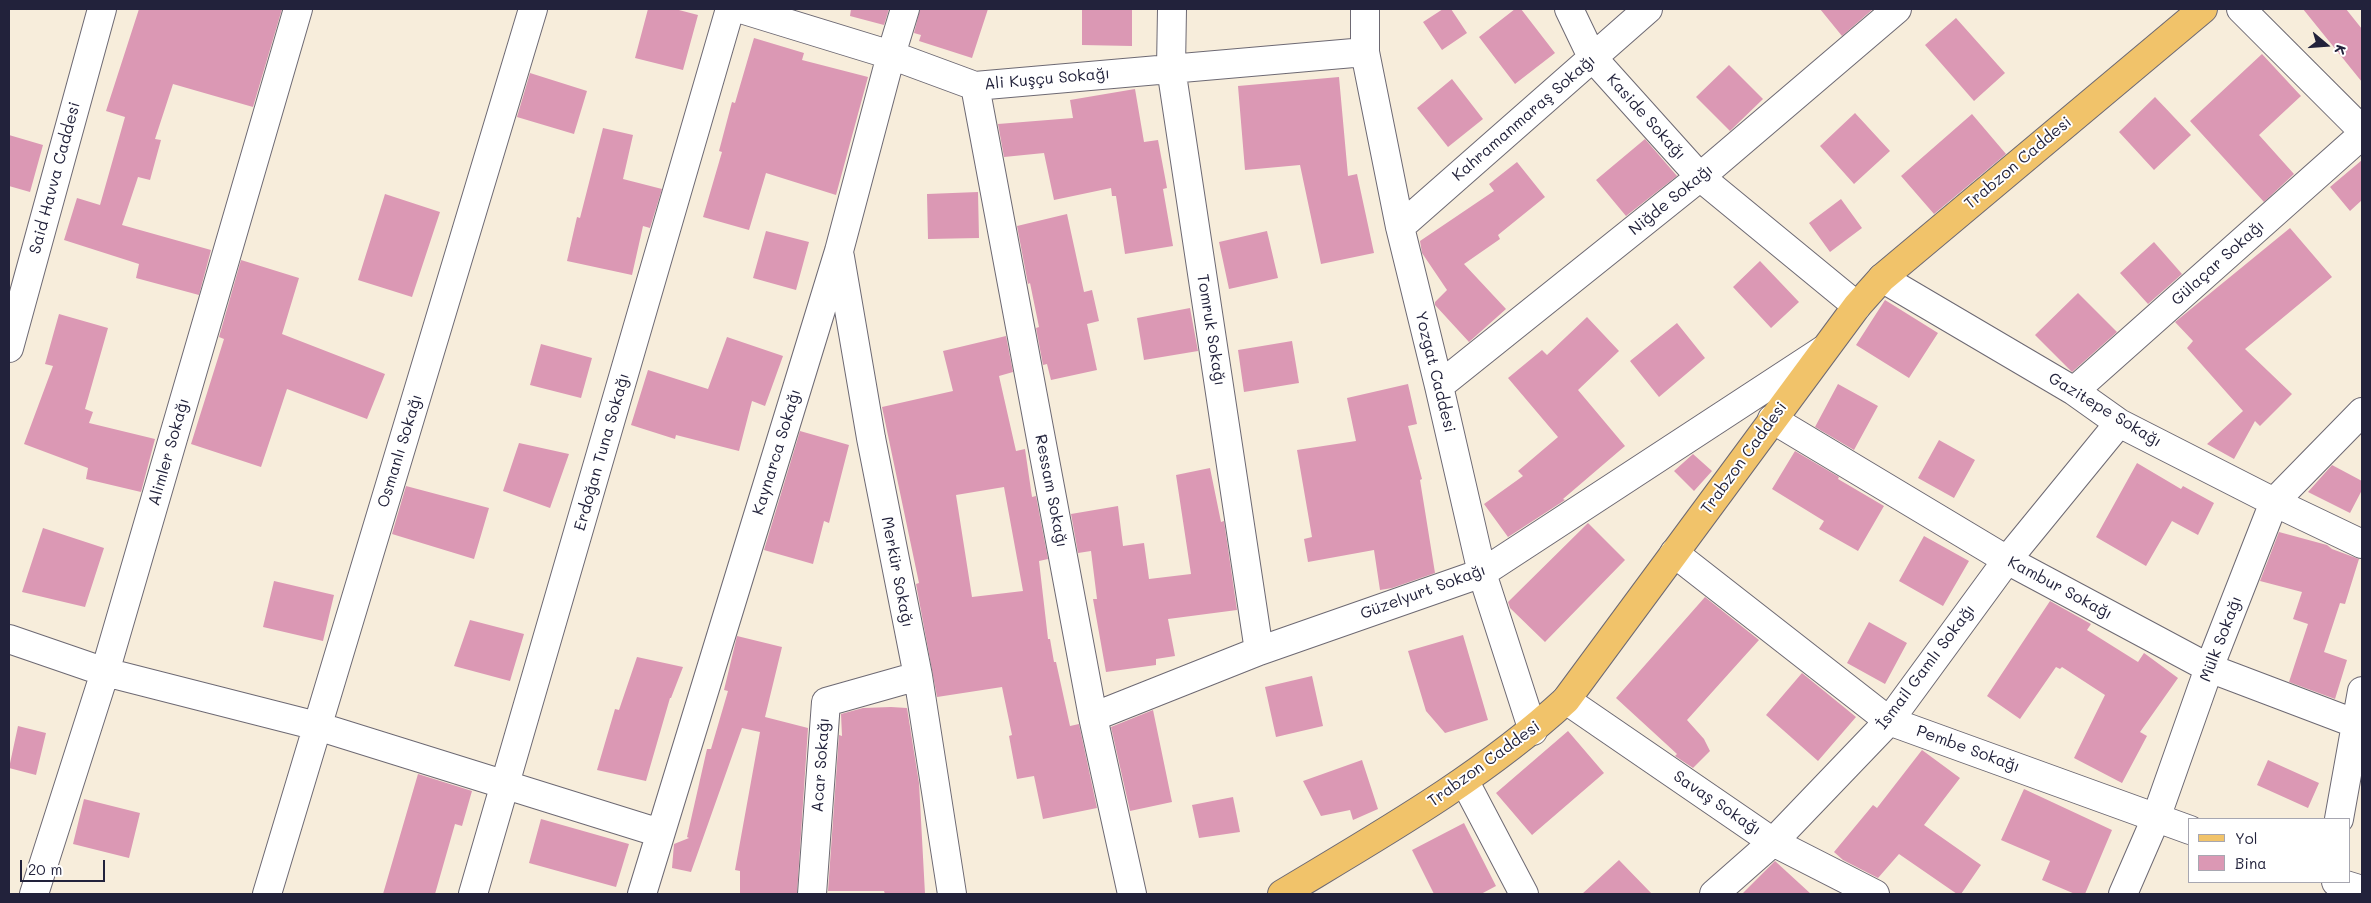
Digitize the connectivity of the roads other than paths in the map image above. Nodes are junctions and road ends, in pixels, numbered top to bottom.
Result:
1 (102, 9) edge
2 (298, 9) edge
3 (533, 9) edge
4 (730, 9) edge
5 (741, 9) edge
6 (905, 9) edge
7 (1172, 9) edge
8 (1569, 9) edge
9 (1648, 9) edge
10 (1897, 9) edge
11 (2203, 9) edge
12 (2241, 9) edge
13 (1368, 11) edge
14 (1365, 52) junction
15 (891, 55) junction
16 (1592, 57) junction
17 (1171, 68) junction
18 (975, 86) junction
19 (2362, 130) edge
20 (2362, 135) edge
21 (1700, 177) junction
22 (1400, 227) junction
23 (839, 251) junction
24 (1882, 278) junction
25 (1857, 306) junction
26 (9, 348) edge
27 (1827, 348) junction
28 (1440, 386) junction
29 (2074, 391) junction
30 (2362, 412) edge
31 (1772, 419) junction
32 (2119, 423) junction
33 (2274, 502) junction
34 (2362, 544) edge
35 (1674, 553) junction
36 (2007, 560) junction
37 (1482, 573) junction
38 (9, 639) edge
39 (1260, 651) junction
40 (2210, 668) junction
41 (105, 672) junction
42 (918, 676) junction
43 (2362, 691) edge
44 (1566, 700) junction
45 (1093, 717) junction
46 (1889, 721) junction
47 (2359, 725) edge
48 (317, 726) junction
49 (1533, 731) junction
50 (1465, 782) junction
51 (505, 784) junction
52 (2156, 818) junction
53 (2339, 818) edge
54 (2188, 829) edge
55 (660, 833) junction
56 (1773, 842) junction
57 (2339, 883) edge
58 (2362, 890) edge
59 (34, 894) edge
60 (268, 894) edge
61 (473, 894) edge
62 (642, 894) edge
63 (812, 894) edge
64 (952, 894) edge
65 (1132, 894) edge
66 (1282, 894) edge
67 (1524, 894) edge
68 (1714, 894) edge
69 (1875, 894) edge
70 (2123, 894) edge

1 - 26 street, Said Havva Caddesi
2 - 41 street, Alimler Sokağı
3 - 48 street, Osmanlı Sokağı
4 - 51 street, Erdoğan Tuna Sokağı
5 - 15 street, Ali Kuşçu Sokağı
6 - 15 street, Kaynarca Sokağı
7 - 17 street, Tomruk Sokağı
8 - 16 street, Kaside Sokağı
9 - 16 street, Kahramanmaraş Sokağı
10 - 21 street, Niğde Sokağı
11 - 24 main road, Trabzon Caddesi
12 - 19 street
13 - 14 street, Yozgat Caddesi
14 - 17 street, Ali Kuşçu Sokağı
14 - 22 street, Yozgat Caddesi
15 - 18 street, Ali Kuşçu Sokağı
15 - 23 street, Kaynarca Sokağı
16 - 21 street, Kaside Sokağı
16 - 22 street, Kahramanmaraş Sokağı
17 - 18 street, Ali Kuşçu Sokağı
17 - 39 street, Tomruk Sokağı
18 - 45 street, Ressam Sokağı
20 - 29 street, Gülaçar Sokağı
21 - 25 street, Kaside Sokağı
21 - 28 street, Niğde Sokağı
22 - 28 street, Yozgat Caddesi
23 - 42 street, Merkür Sokağı
23 - 55 street, Kaynarca Sokağı
24 - 25 main road, Trabzon Caddesi
24 - 29 street, Gazitepe Sokağı
25 - 27 main road, Trabzon Caddesi
27 - 31 main road, Trabzon Caddesi
27 - 37 street, Güzelyurt Sokağı
28 - 37 street, Yozgat Caddesi
29 - 32 street, Gazitepe Sokağı
30 - 33 street, Mülk Sokağı
31 - 35 main road, Trabzon Caddesi
31 - 36 street, Kambur Sokağı
32 - 33 street, Gazitepe Sokağı
32 - 36 street, İsmail Gamlı Sokağı
33 - 34 street, Gazitepe Sokağı
33 - 40 street, Mülk Sokağı
35 - 44 main road, Trabzon Caddesi
35 - 46 street, Pembe Sokağı
36 - 40 street, Kambur Sokağı
36 - 46 street, İsmail Gamlı Sokağı
37 - 39 street, Güzelyurt Sokağı
37 - 49 street, Yozgat Caddesi
38 - 41 street
39 - 45 street, Güzelyurt Sokağı
40 - 47 street, Kambur Sokağı
40 - 52 street, Mülk Sokağı
41 - 48 street
41 - 59 street, Alimler Sokağı
42 - 63 street, Acar Sokağı
42 - 64 street, Merkür Sokağı
43 - 47 street
44 - 49 main road, Trabzon Caddesi
44 - 56 street, Savaş Sokağı
45 - 65 street, Ressam Sokağı
46 - 52 street, Pembe Sokağı
46 - 56 street, İsmail Gamlı Sokağı
47 - 53 street
48 - 51 street
48 - 60 street, Osmanlı Sokağı
49 - 50 main road, Trabzon Caddesi
50 - 66 main road, Trabzon Caddesi
50 - 67 street
51 - 55 street
51 - 61 street, Erdoğan Tuna Sokağı
52 - 54 street, Pembe Sokağı
52 - 70 street, Mülk Sokağı
55 - 62 street, Kaynarca Sokağı
56 - 68 street, İsmail Gamlı Sokağı
56 - 69 street, Savaş Sokağı
57 - 58 street

